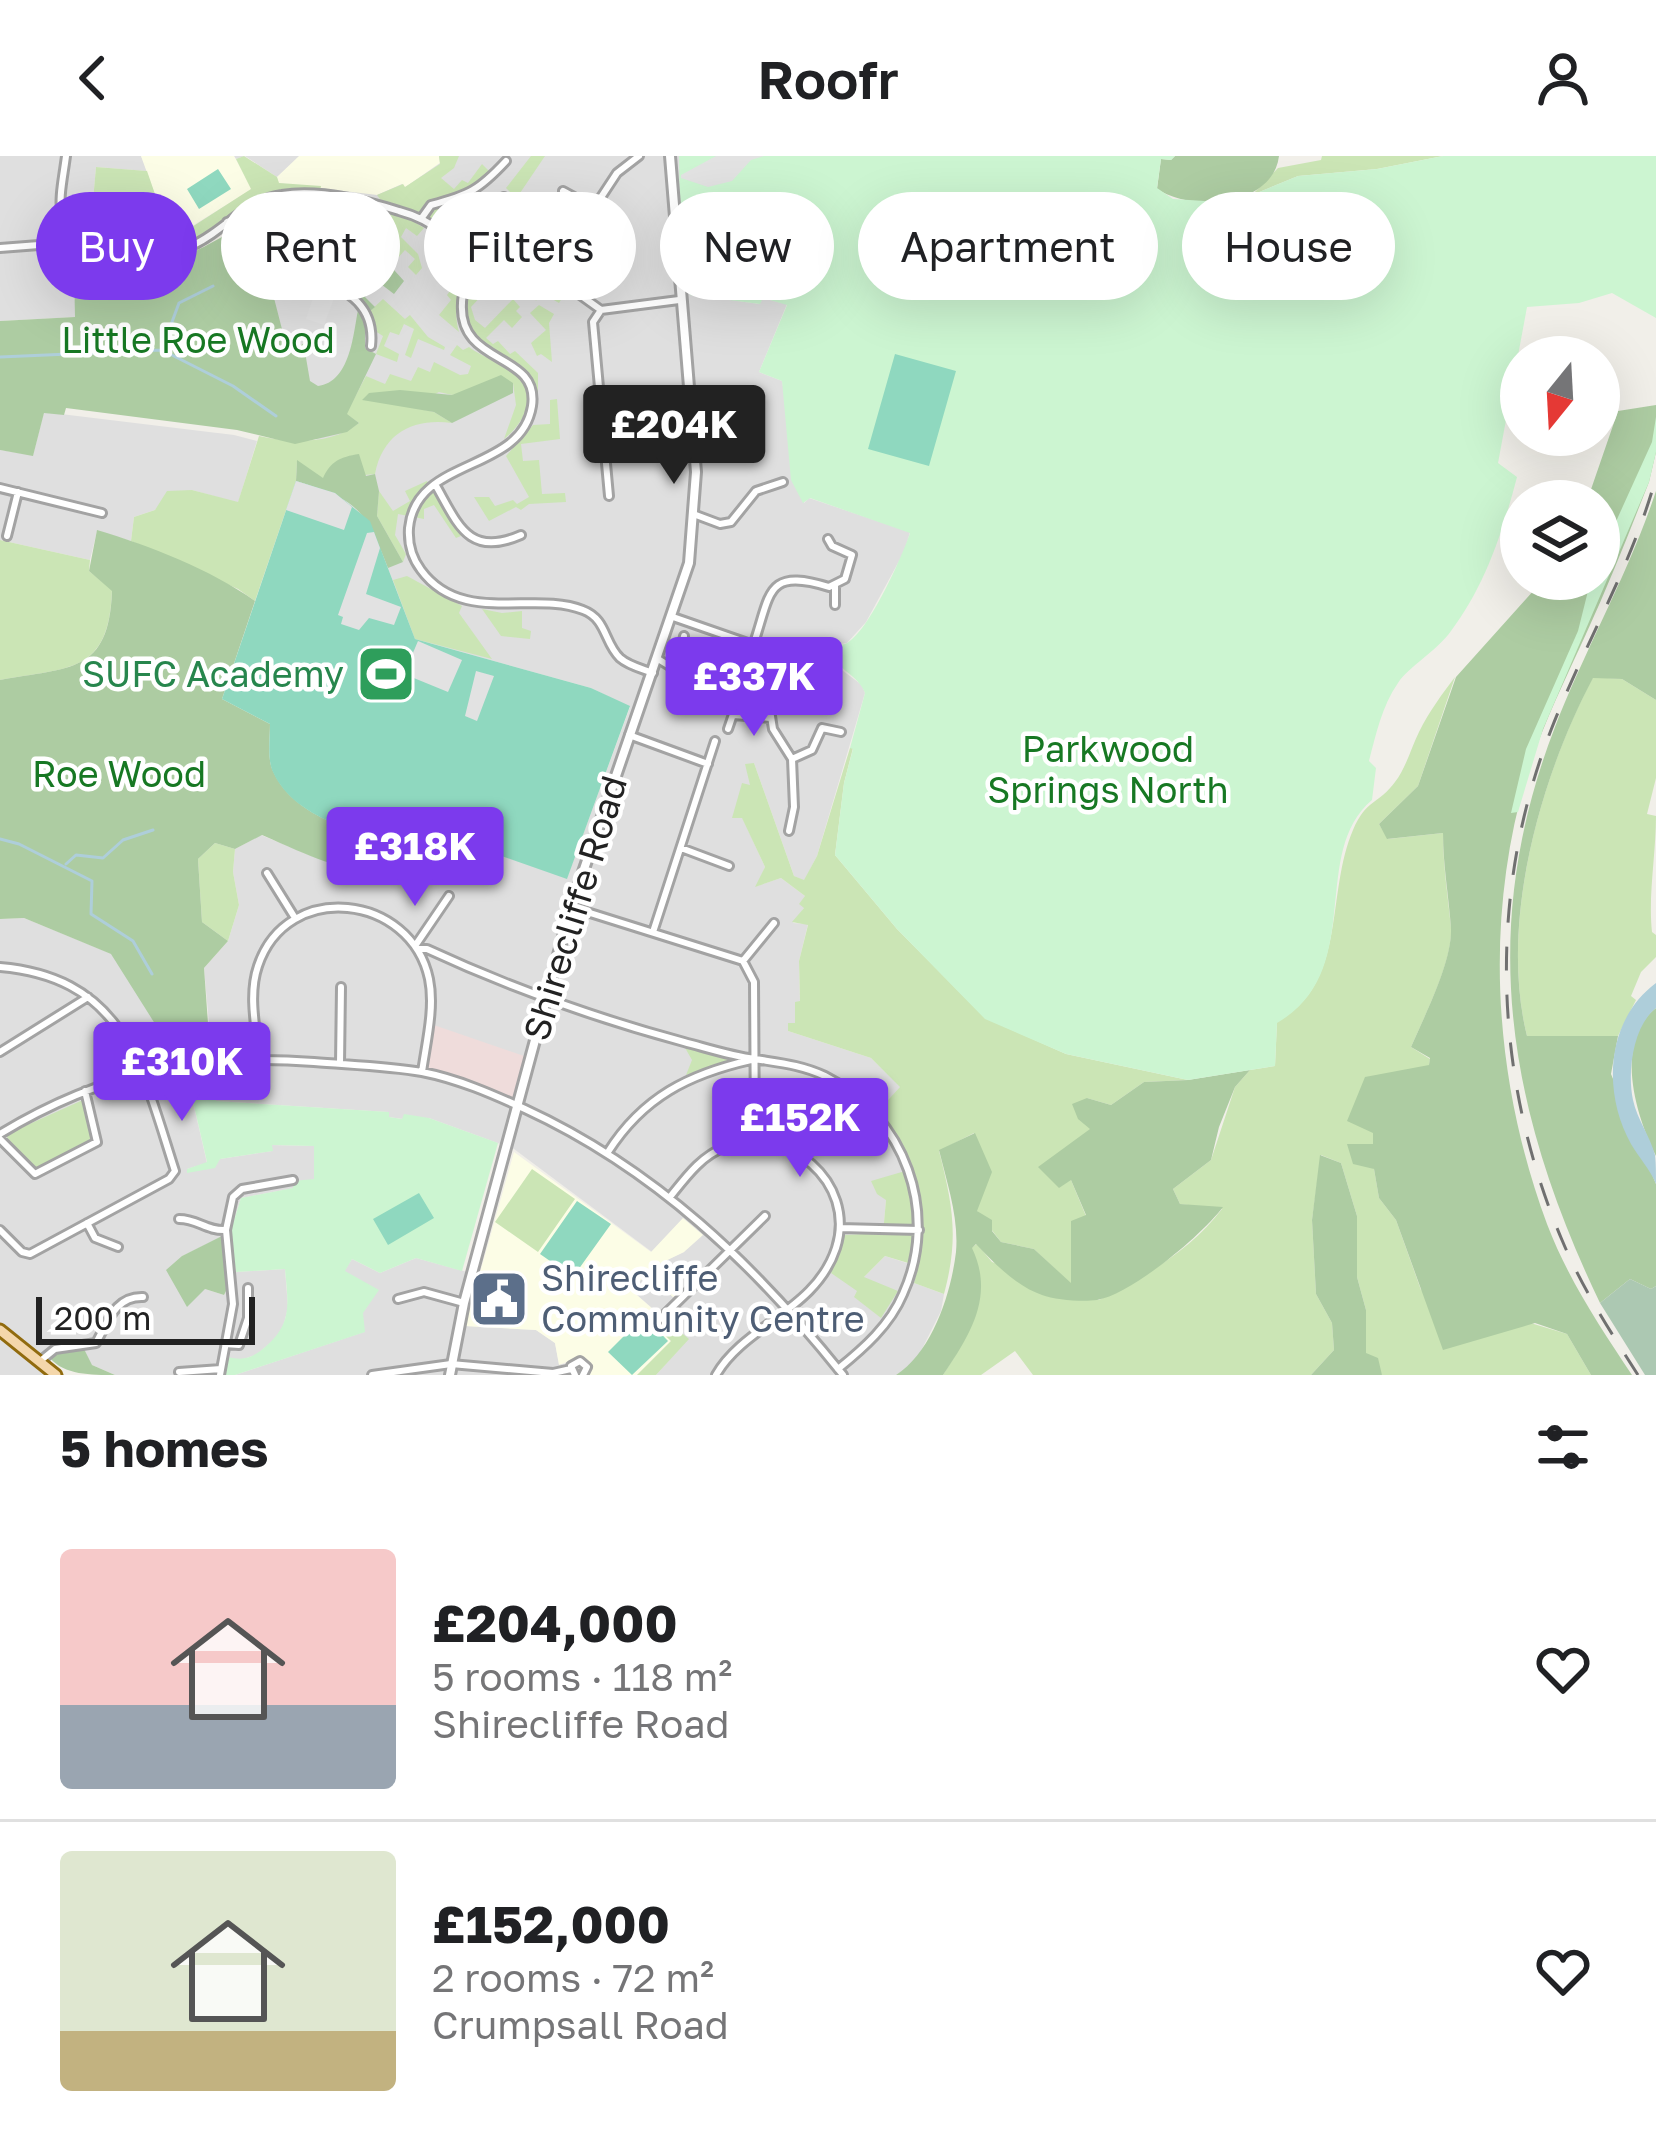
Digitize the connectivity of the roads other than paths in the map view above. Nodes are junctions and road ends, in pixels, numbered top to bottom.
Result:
1 (66, 156) edge
2 (639, 156) edge
3 (670, 156) edge
4 (506, 161) dead end
5 (563, 191) dead end
6 (61, 192) edge
7 (471, 192) edge
8 (673, 192) edge
9 (400, 213) edge
10 (424, 216) edge
11 (422, 219) junction
12 (36, 244) edge
13 (0, 248) edge
14 (356, 300) edge
15 (587, 300) edge
16 (673, 300) edge
17 (680, 300) edge
18 (601, 310) junction
19 (371, 346) dead end
20 (783, 482) dead end
21 (435, 484) junction
22 (0, 488) edge
23 (18, 492) junction
24 (609, 496) dead end
25 (102, 513) dead end
26 (696, 514) junction
27 (521, 535) dead end
28 (7, 536) dead end
29 (828, 539) dead end
30 (835, 586) junction
31 (835, 605) dead end
32 (673, 616) junction
33 (684, 636) dead end
34 (753, 646) junction
35 (785, 656) junction
36 (818, 656) dead end
37 (658, 659) junction
38 (676, 670) junction
39 (653, 674) junction
40 (744, 682) dead end
41 (699, 692) dead end
42 (734, 715) junction
43 (770, 718) junction
44 (728, 729) dead end
45 (841, 731) dead end
46 (628, 735) junction
47 (716, 741) dead end
48 (792, 759) junction
49 (707, 764) junction
50 (789, 831) dead end
51 (681, 848) junction
52 (729, 866) dead end
53 (267, 873) dead end
54 (449, 896) dead end
55 (571, 907) junction
56 (296, 918) junction
57 (774, 923) dead end
58 (653, 932) junction
59 (416, 947) junction
60 (743, 961) junction
61 (0, 967) edge
62 (341, 987) dead end
63 (88, 997) junction
64 (544, 1000) junction
65 (717, 1051) junction
66 (0, 1052) edge
67 (259, 1058) junction
68 (755, 1059) junction
69 (340, 1064) junction
70 (718, 1067) junction
71 (422, 1072) junction
72 (145, 1073) junction
73 (85, 1091) junction
74 (517, 1105) junction
75 (0, 1136) edge
76 (755, 1141) junction
77 (608, 1152) junction
78 (292, 1180) dead end
79 (670, 1197) junction
80 (765, 1216) dead end
81 (179, 1219) dead end
82 (87, 1223) junction
83 (840, 1228) junction
84 (226, 1229) junction
85 (0, 1230) edge
86 (919, 1230) junction
87 (118, 1247) dead end
88 (731, 1249) junction
89 (248, 1288) dead end
90 (143, 1298) dead end
91 (398, 1299) dead end
92 (464, 1303) junction
93 (789, 1311) junction
94 (659, 1320) dead end
95 (0, 1330) edge
96 (225, 1344) junction
97 (38, 1363) junction
98 (450, 1370) edge
99 (179, 1372) edge
100 (220, 1372) edge
101 (841, 1372) edge
102 (576, 1373) edge
103 (56, 1375) edge
104 (372, 1375) edge
105 (716, 1375) edge

1 - 6 street
2 - 5 street
3 - 8 street, Shirecliffe Road
4 - 7 street
9 - 11 street
10 - 11 street
11 - 21 street
12 - 13 street
14 - 19 street
15 - 18 street
16 - 18 street
17 - 26 street, Shirecliffe Road
18 - 24 street
20 - 26 street
21 - 27 street
21 - 39 street
22 - 23 street
23 - 25 street
23 - 28 street
26 - 32 street, Shirecliffe Road
29 - 30 street
30 - 31 street
30 - 34 street
32 - 34 street
32 - 37 street, Shirecliffe Road
33 - 38 street
34 - 35 street
35 - 36 street
35 - 43 street
37 - 38 street
37 - 39 street, Shirecliffe Road
38 - 41 street
39 - 46 street, Shirecliffe Road
40 - 42 street
42 - 43 street
42 - 44 street
43 - 48 street
45 - 48 street
46 - 49 street
46 - 55 street, Shirecliffe Road
47 - 49 street
48 - 50 street
49 - 51 street
51 - 52 street
51 - 58 street
53 - 56 street
54 - 59 street
55 - 58 street
55 - 64 street, Shirecliffe Road
56 - 59 street
56 - 67 street
57 - 60 street
58 - 60 street
59 - 64 street
59 - 71 street
60 - 68 street
61 - 63 street
62 - 69 street
63 - 66 street
63 - 72 street
64 - 65 street
64 - 74 street, Shirecliffe Road
65 - 68 street
65 - 70 street
67 - 69 street
67 - 72 street
68 - 70 street
68 - 76 street
68 - 86 street
69 - 71 street
70 - 77 street
71 - 74 street
72 - 73 street
72 - 82 street
73 - 75 street
73 - 75 street
74 - 77 street
74 - 92 street, Shirecliffe Road
76 - 79 street
76 - 83 street
77 - 79 street
78 - 84 street
79 - 88 street
80 - 88 street
81 - 84 street
82 - 85 street
82 - 87 street
83 - 86 street
83 - 93 street
84 - 96 street
86 - 101 street
88 - 93 street
88 - 94 street
89 - 96 street
90 - 97 street
91 - 92 street
92 - 98 street, Shirecliffe Road
93 - 101 street
93 - 105 street
95 - 97 main road
96 - 100 street
97 - 103 main road
98 - 102 street
98 - 104 street
99 - 100 street

